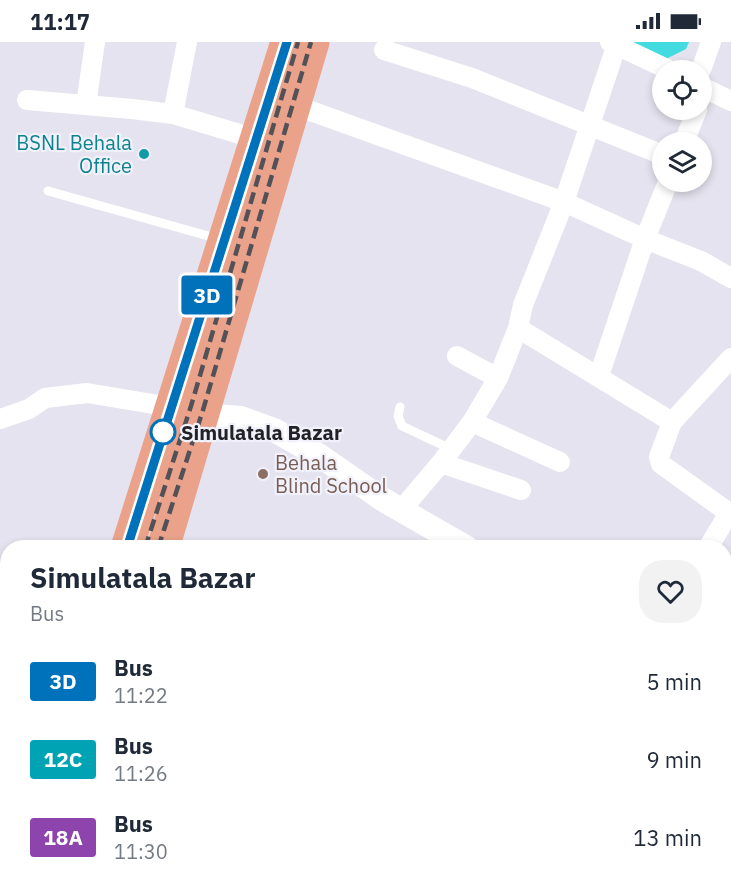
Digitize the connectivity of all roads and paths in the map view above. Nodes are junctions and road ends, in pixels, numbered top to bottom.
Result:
1 (95, 42) edge
2 (187, 42) edge
3 (287, 42) edge
4 (313, 42) edge
5 (711, 42) edge
6 (614, 43) edge
7 (384, 51) dead end
8 (705, 60) edge
9 (652, 62) edge
10 (712, 92) edge
11 (27, 100) dead end
12 (731, 101) edge
13 (86, 105) junction
14 (294, 105) junction
15 (173, 114) junction
16 (589, 124) junction
17 (256, 139) junction
18 (652, 150) edge
19 (48, 191) dead end
20 (664, 192) edge
21 (564, 202) junction
22 (645, 239) junction
23 (224, 241) junction
24 (731, 278) edge
25 (518, 328) junction
26 (457, 356) dead end
27 (731, 358) edge
28 (599, 376) junction
29 (498, 378) junction
30 (171, 407) junction
31 (400, 407) dead end
32 (203, 415) junction
33 (0, 419) edge
34 (472, 422) junction
35 (672, 422) junction
36 (446, 456) junction
37 (560, 462) dead end
38 (521, 490) dead end
39 (402, 509) junction
40 (730, 512) edge
41 (129, 540) edge
42 (166, 540) edge
43 (454, 540) edge
44 (713, 540) edge

1 - 13 street
2 - 15 street
3 - 17 highway
4 - 14 highway
5 - 8 street
6 - 9 street
6 - 16 street
7 - 16 street
10 - 12 street
11 - 13 street
13 - 15 street
14 - 21 street
14 - 32 highway
15 - 17 street
16 - 18 street
16 - 21 street
17 - 23 highway
19 - 23 lane
20 - 22 street
21 - 22 street
21 - 25 street
22 - 24 street
22 - 28 street
23 - 30 highway
25 - 28 street
25 - 29 street
26 - 29 street
27 - 35 street
28 - 35 street
29 - 34 street
30 - 32 street
30 - 33 street
30 - 41 highway
31 - 36 lane
32 - 39 street
32 - 42 highway
34 - 36 street
34 - 37 street
35 - 40 street
36 - 38 street
36 - 39 street
39 - 43 street
40 - 44 street

